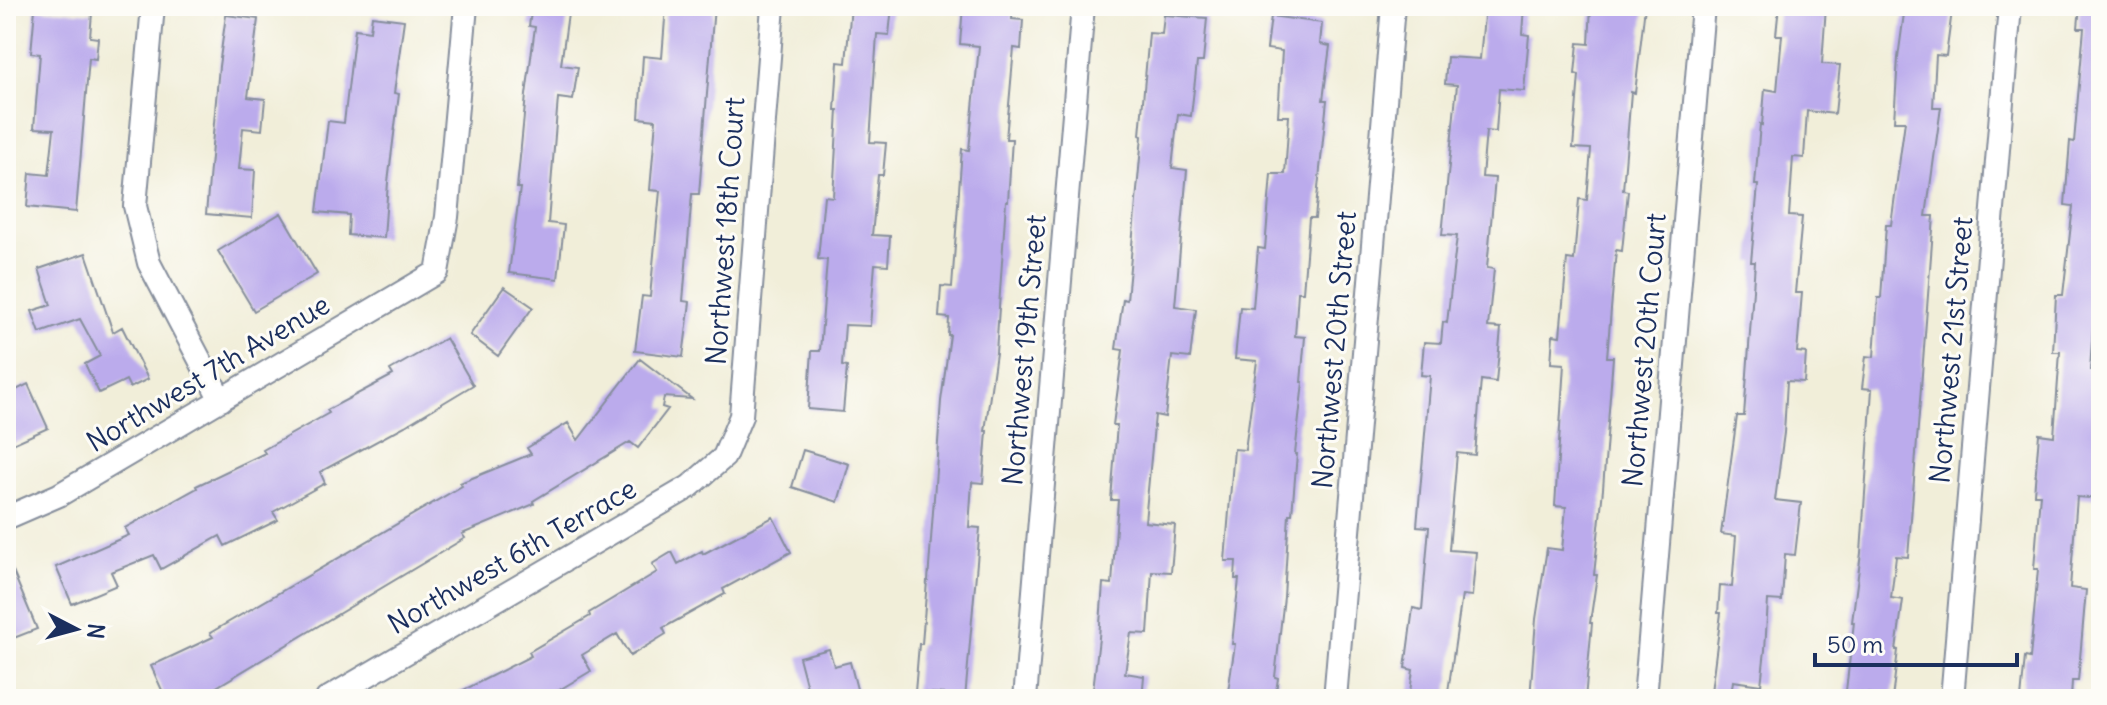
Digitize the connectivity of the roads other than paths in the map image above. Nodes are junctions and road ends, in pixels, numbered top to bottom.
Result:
1 (153, 6) edge
2 (466, 6) edge
3 (773, 6) edge
4 (1083, 6) edge
5 (1393, 6) edge
6 (1703, 6) edge
7 (2010, 6) edge
8 (221, 400) junction
9 (724, 457) joint
10 (6, 518) edge
11 (327, 699) edge
12 (1025, 699) edge
13 (1335, 699) edge
14 (1645, 699) edge
15 (1952, 699) edge

1 - 8 street
2 - 8 street, Northwest 7th Avenue
3 - 9 street, Northwest 18th Court
4 - 12 street, Northwest 19th Street
5 - 13 street, Northwest 20th Street
6 - 14 street, Northwest 20th Court
7 - 15 street, Northwest 21st Street
8 - 10 street, Northwest 7th Avenue
9 - 11 street, Northwest 6th Terrace

